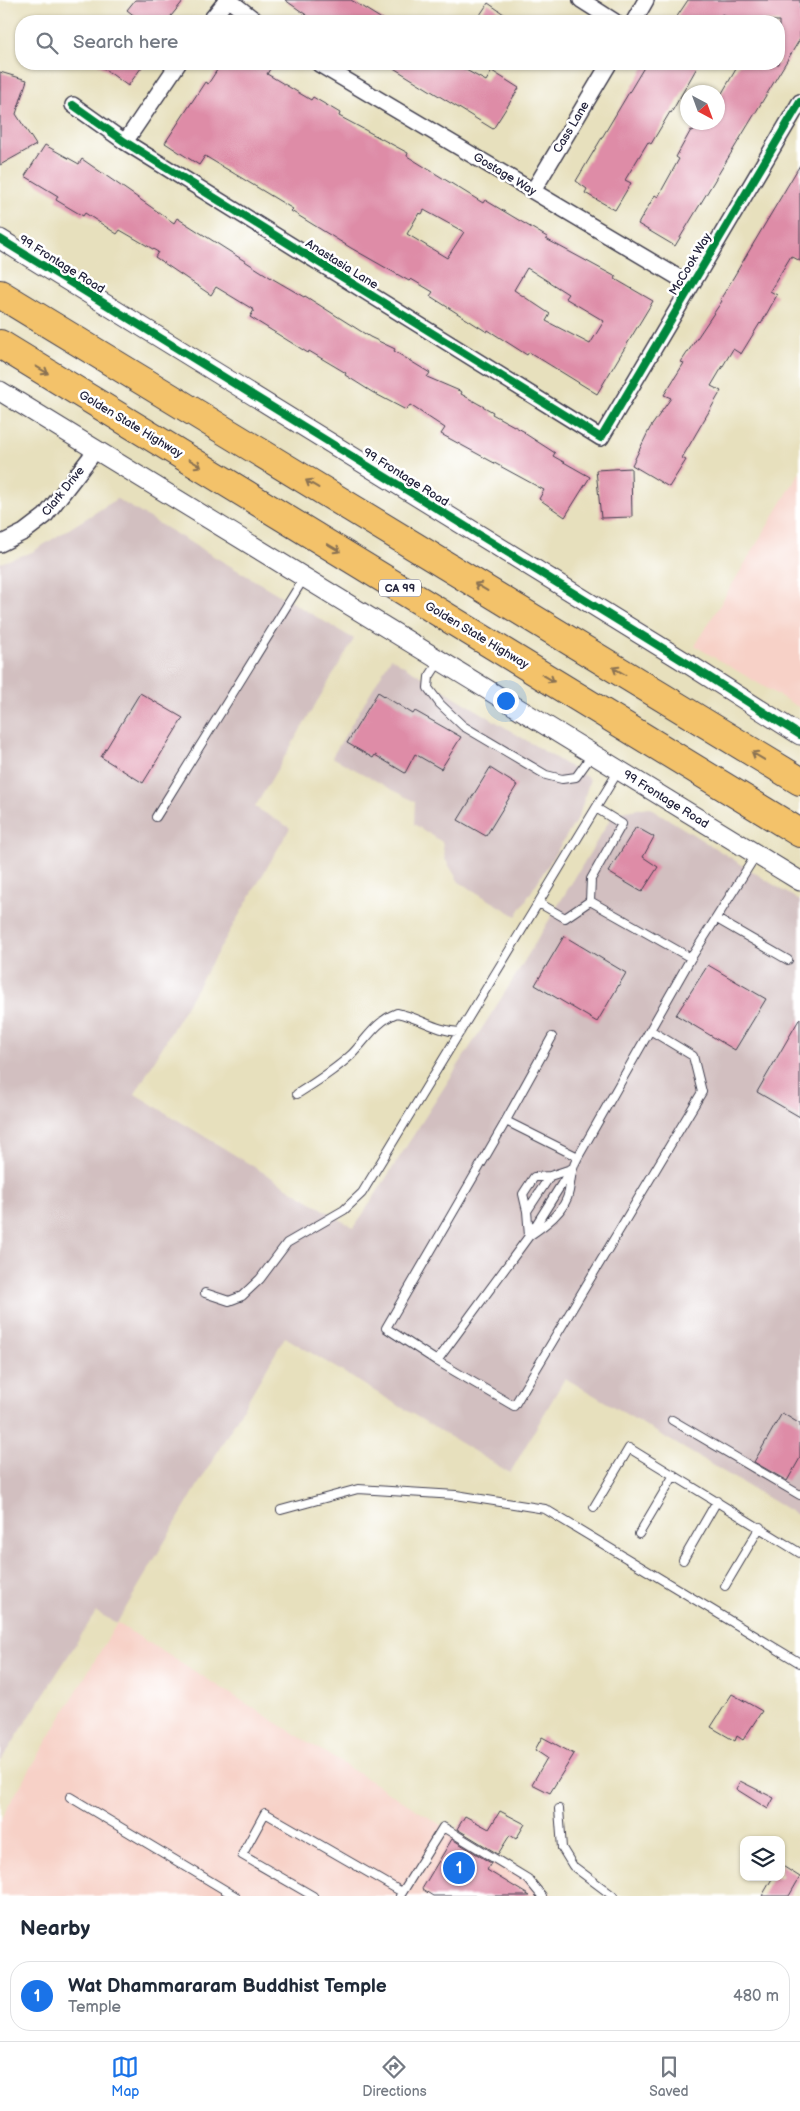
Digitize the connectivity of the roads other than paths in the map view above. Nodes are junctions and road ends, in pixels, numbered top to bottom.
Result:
1 (228, 0) edge
2 (580, 0) edge
3 (646, 0) edge
4 (215, 15) edge
5 (248, 15) edge
6 (604, 15) edge
7 (637, 15) edge
8 (174, 70) edge
9 (329, 70) edge
10 (604, 70) edge
11 (800, 102) edge
12 (73, 105) dead end
13 (124, 142) junction
14 (533, 191) junction
15 (0, 238) edge
16 (691, 285) junction
17 (0, 294) edge
18 (0, 344) edge
19 (0, 391) edge
20 (600, 438) joint
21 (96, 450) junction
22 (0, 544) edge
23 (304, 578) junction
24 (440, 660) junction
25 (800, 735) edge
26 (593, 754) junction
27 (619, 770) junction
28 (800, 781) edge
29 (596, 808) junction
30 (156, 817) dead end
31 (800, 833) edge
32 (756, 855) junction
33 (800, 882) edge
34 (590, 901) junction
35 (539, 903) junction
36 (717, 919) junction
37 (691, 958) junction
38 (788, 960) dead end
39 (650, 1030) junction
40 (460, 1032) junction
41 (552, 1037) dead end
42 (297, 1094) dead end
43 (506, 1122) junction
44 (578, 1157) junction
45 (571, 1169) junction
46 (550, 1176) junction
47 (527, 1211) junction
48 (529, 1236) junction
49 (206, 1293) dead end
50 (437, 1361) junction
51 (672, 1420) dead end
52 (674, 1475) junction
53 (800, 1495) edge
54 (717, 1501) junction
55 (594, 1507) dead end
56 (281, 1510) dead end
57 (760, 1527) junction
58 (639, 1534) dead end
59 (800, 1553) edge
60 (683, 1560) dead end
61 (725, 1586) dead end
62 (800, 1663) edge
63 (70, 1797) dead end
64 (559, 1809) dead end
65 (401, 1894) edge
66 (235, 1896) edge
67 (313, 1896) edge
68 (542, 1896) edge
69 (613, 1896) edge

1 - 4 street
1 - 5 street
2 - 6 street
3 - 7 street
8 - 13 street
9 - 14 street, Gostage Way
10 - 14 street, Cass Lane
11 - 16 street, McCook Way
12 - 13 street, Anastasia Lane
13 - 20 street, Anastasia Lane
14 - 16 street, Gostage Way
15 - 25 street, 99 Frontage Road
16 - 20 street, McCook Way
28 -> 17 highway
18 -> 31 highway, Golden State Highway / CA 99
19 - 21 street, 99 Frontage Road
21 - 22 street, Clark Drive
21 - 23 street, 99 Frontage Road
23 - 24 street, 99 Frontage Road
23 - 30 lane
24 - 26 street, 99 Frontage Road
24 - 26 lane
26 - 27 street, 99 Frontage Road
27 - 29 lane
27 - 32 street, 99 Frontage Road
29 - 34 lane
29 - 35 lane
32 - 33 street, 99 Frontage Road
32 - 36 lane
34 - 35 lane
34 - 37 lane
35 - 40 lane
36 - 37 lane
36 - 38 lane
37 - 39 lane
39 - 44 lane
39 - 50 lane
40 - 42 lane
40 - 49 lane
41 - 43 lane
43 - 44 lane
43 - 50 lane
44 - 45 lane
45 - 46 lane
45 - 48 lane
46 - 47 lane
46 - 47 lane
47 - 48 lane
48 - 50 lane
51 - 53 lane
52 - 54 lane
52 - 55 lane
52 - 58 lane
54 - 57 lane
54 - 60 lane
56 - 62 lane
57 - 59 lane
57 - 61 lane
63 - 66 lane
64 - 69 lane
65 - 67 lane
65 - 68 lane

